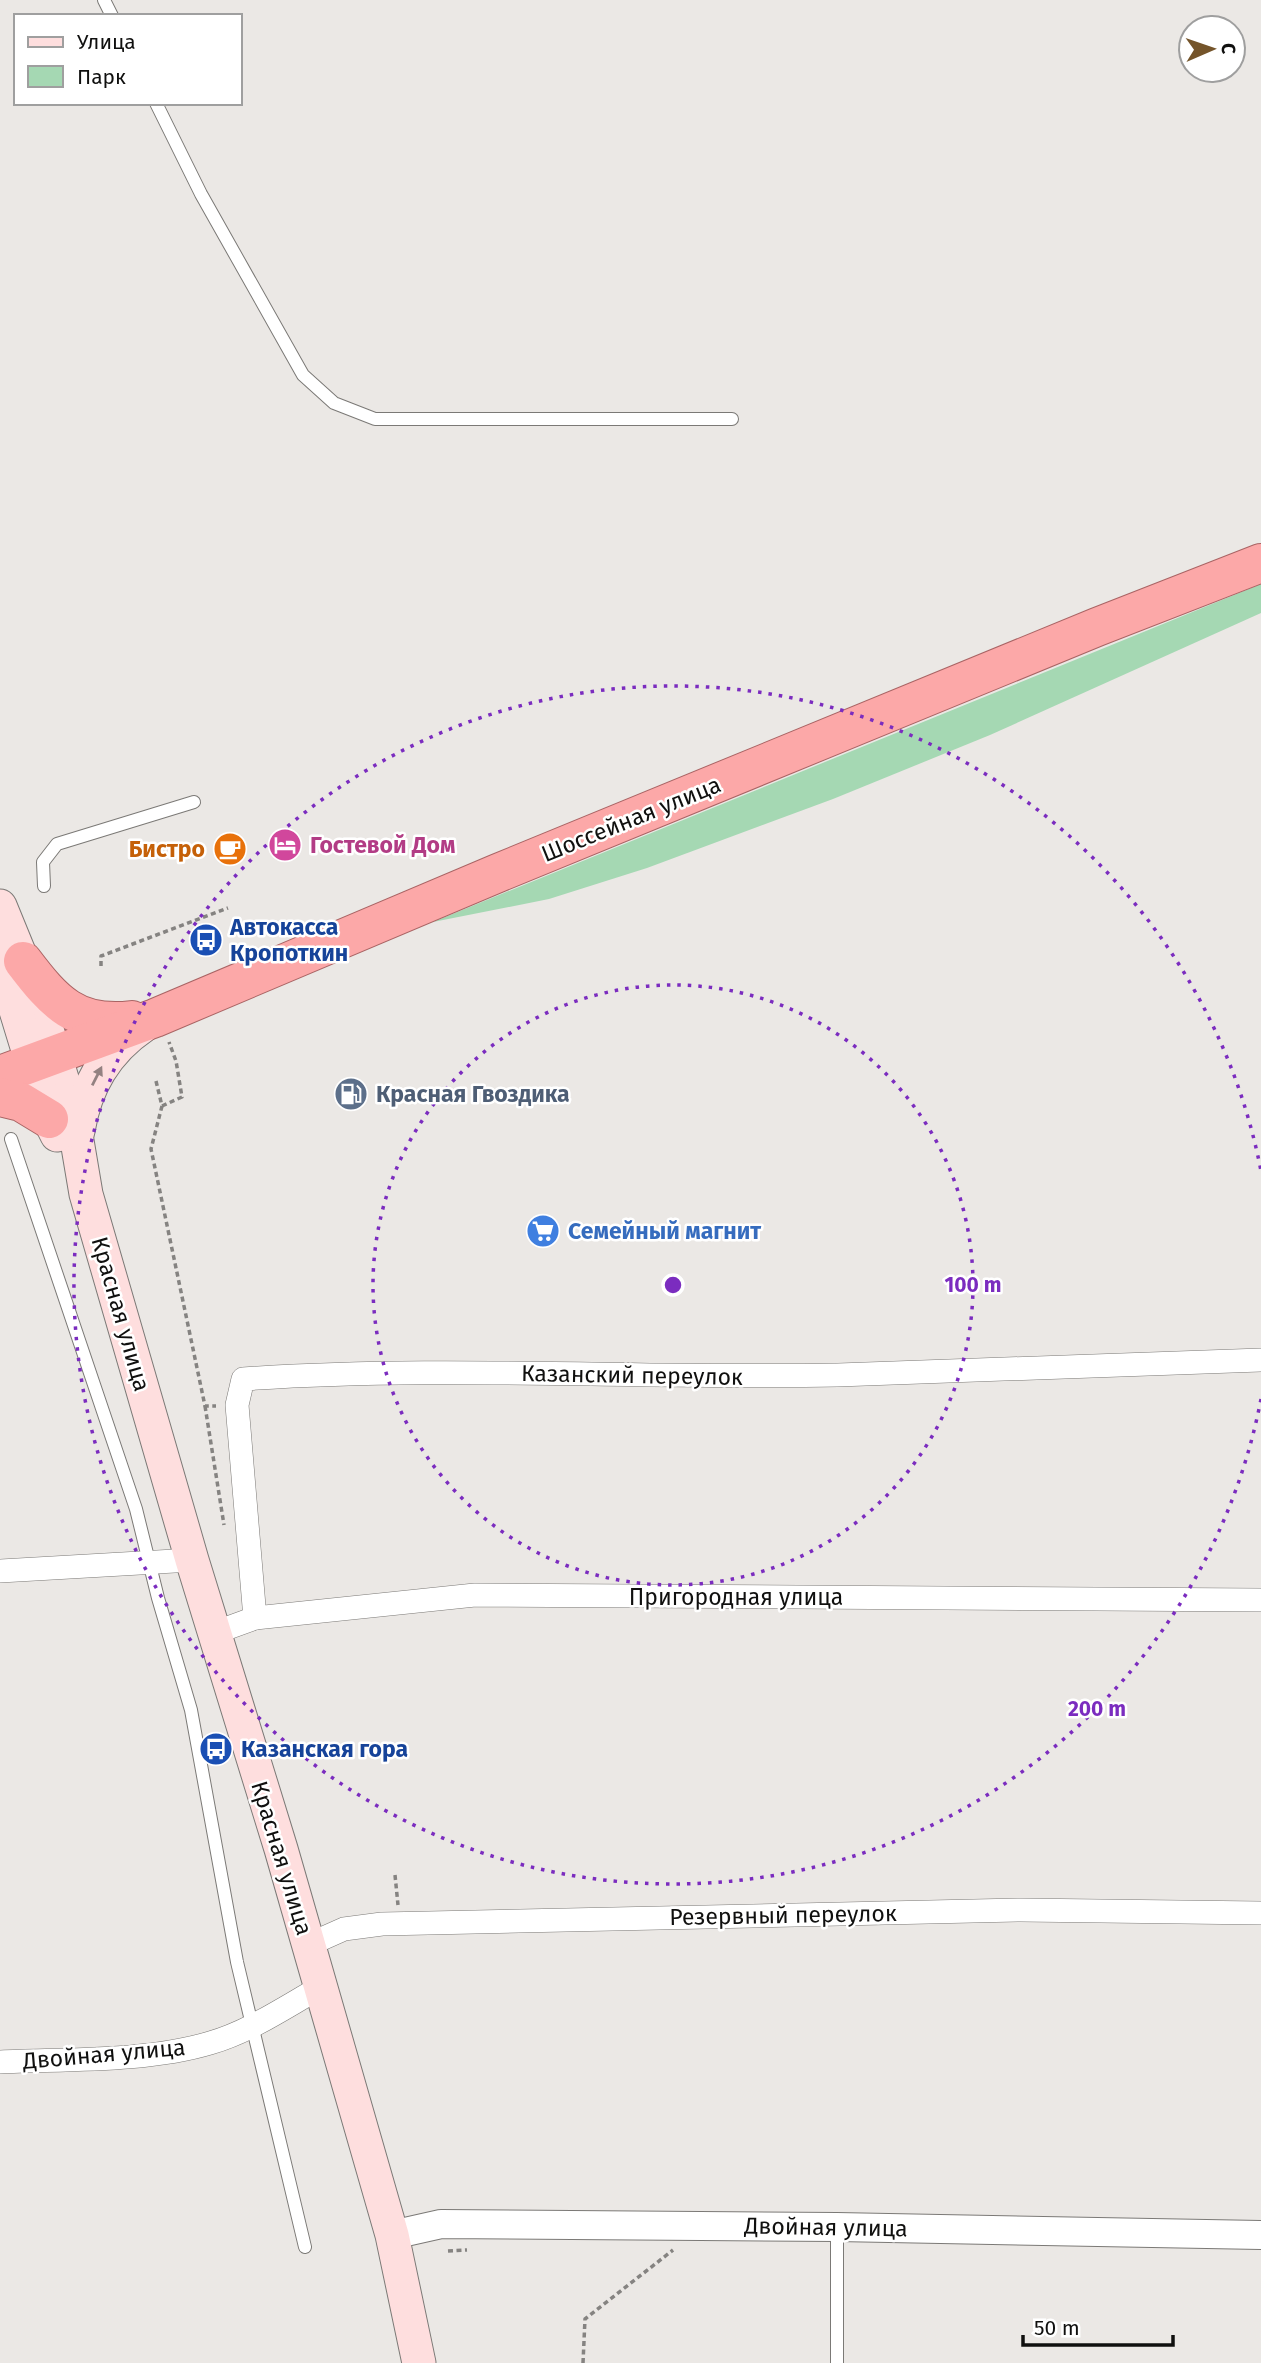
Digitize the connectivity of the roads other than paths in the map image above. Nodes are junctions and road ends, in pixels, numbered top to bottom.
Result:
1 (157, 105) edge
2 (732, 419) dead end
3 (1261, 563) edge
4 (194, 802) dead end
5 (44, 886) dead end
6 (0, 906) edge
7 (0, 918) edge
8 (15, 963) junction
9 (0, 1010) edge
10 (162, 1030) junction
11 (29, 1064) edge
12 (0, 1097) edge
13 (63, 1130) junction
14 (11, 1139) dead end
15 (1261, 1360) edge
16 (192, 1560) junction
17 (148, 1563) junction
18 (0, 1572) edge
19 (1261, 1600) edge
20 (255, 1618) junction
21 (214, 1633) junction
22 (1261, 1913) edge
23 (308, 1945) junction
24 (321, 1987) junction
25 (254, 2024) junction
26 (0, 2062) edge
27 (837, 2227) junction
28 (392, 2235) junction
29 (1261, 2235) edge
30 (305, 2247) dead end
31 (419, 2363) edge
32 (837, 2363) edge

1 - 2 lane
3 - 10 highway, Шоссейная улица
4 - 5 lane
6 - 8 main road, Красная улица
7 - 8 main road, Красная улица
8 - 9 main road
8 - 10 highway
8 - 11 main road, Красная улица
10 - 11 highway, Шоссейная улица
13 -> 10 main road
11 - 13 main road, Красная улица
12 - 13 highway
13 - 16 main road, Красная улица
14 - 17 lane
15 - 20 street, Казанский переулок
16 - 17 street
16 - 21 main road, Красная улица
17 - 18 street
17 - 25 lane
19 - 20 street, Пригородная улица
20 - 21 street, Пригородная улица
21 - 23 main road, Красная улица
22 - 23 street, Резервный переулок
23 - 24 main road, Красная улица
24 - 25 street, Двойная улица
24 - 28 main road, Красная улица
25 - 26 street, Двойная улица
25 - 30 lane
27 - 28 street, Двойная улица
27 - 29 street, Двойная улица
27 - 32 lane
28 - 31 main road, Красная улица

